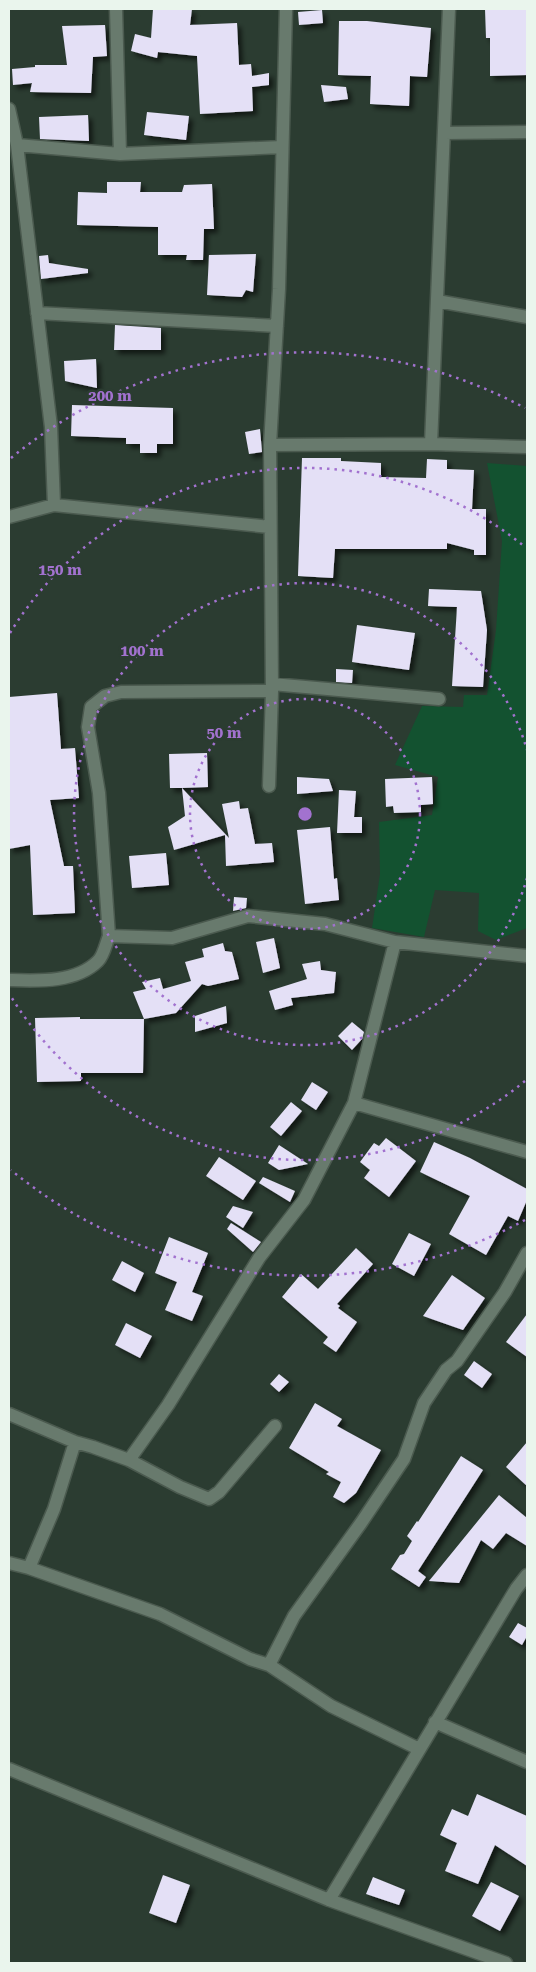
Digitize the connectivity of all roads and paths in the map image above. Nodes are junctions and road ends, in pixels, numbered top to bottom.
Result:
1 (116, 9) edge
2 (286, 9) edge
3 (449, 9) edge
4 (9, 109) edge
5 (527, 132) edge
6 (444, 133) junction
7 (17, 145) junction
8 (282, 147) junction
9 (120, 154) junction
10 (437, 301) junction
11 (37, 313) junction
12 (527, 317) edge
13 (277, 326) junction
14 (431, 444) junction
15 (270, 445) junction
16 (527, 448) edge
17 (54, 505) junction
18 (9, 516) edge
19 (270, 526) junction
20 (272, 688) junction
21 (439, 699) dead end
22 (269, 786) dead end
23 (110, 936) junction
24 (395, 942) junction
25 (527, 956) edge
26 (9, 980) edge
27 (354, 1103) junction
28 (527, 1152) edge
29 (527, 1253) edge
30 (9, 1414) edge
31 (276, 1426) dead end
32 (74, 1442) junction
33 (128, 1460) junction
34 (9, 1563) edge
35 (29, 1568) junction
36 (527, 1575) edge
37 (269, 1665) junction
38 (435, 1722) junction
39 (419, 1749) junction
40 (527, 1762) edge
41 (9, 1769) edge
42 (329, 1900) junction
43 (506, 1963) edge

1 - 9 street
2 - 8 street
3 - 6 street
4 - 7 street
5 - 6 street
6 - 10 street
7 - 9 street
7 - 11 street
8 - 9 street
8 - 13 street
10 - 12 street
10 - 14 street
11 - 13 street
11 - 17 street
13 - 15 street
14 - 15 street
14 - 16 street
15 - 19 street
17 - 18 street
17 - 19 street
19 - 20 street
20 - 21 street
20 - 22 street
20 - 23 street
23 - 24 street
23 - 26 street
24 - 25 street
24 - 27 street
27 - 28 street
27 - 33 street
29 - 37 street
30 - 32 street
31 - 33 street
32 - 33 street
32 - 35 street
34 - 35 street
35 - 37 street
36 - 38 street
37 - 39 street
38 - 39 street
38 - 40 street
39 - 42 street
41 - 42 street
42 - 43 street

